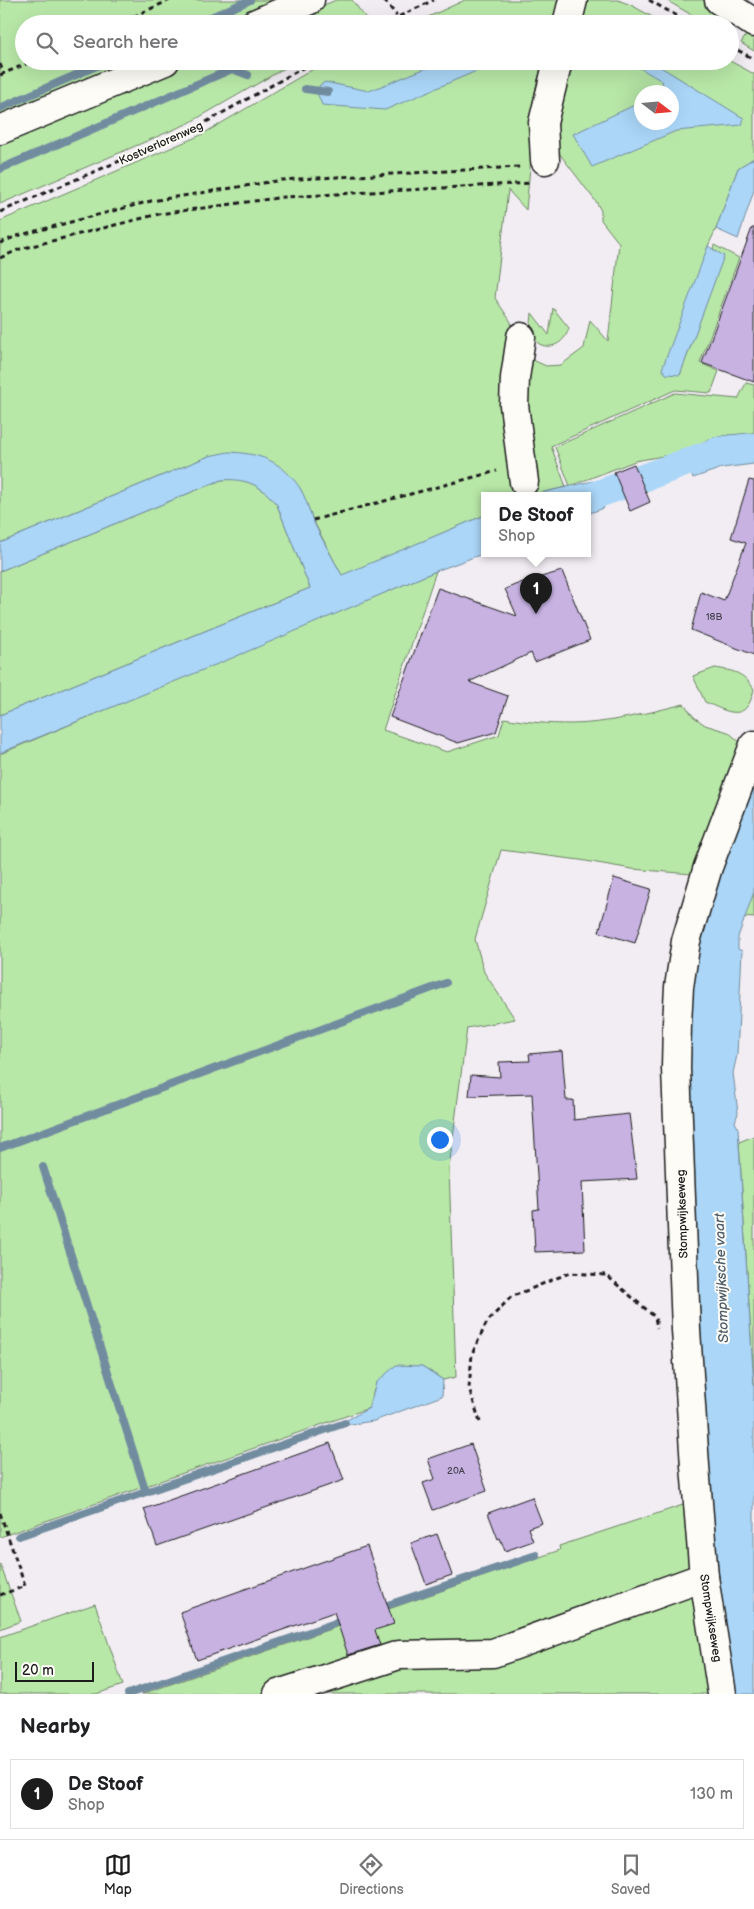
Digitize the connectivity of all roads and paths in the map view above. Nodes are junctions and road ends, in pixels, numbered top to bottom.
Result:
1 (170, 0) edge
2 (310, 0) edge
3 (384, 0) edge
4 (434, 0) edge
5 (573, 0) edge
6 (649, 0) edge
7 (719, 0) edge
8 (137, 15) edge
9 (275, 15) edge
10 (396, 15) edge
11 (399, 15) edge
12 (569, 15) edge
13 (675, 15) edge
14 (754, 23) edge
15 (739, 50) edge
16 (754, 59) edge
17 (0, 64) edge
18 (15, 69) edge
19 (143, 70) edge
20 (299, 70) edge
21 (556, 70) edge
22 (2, 74) edge
23 (0, 130) edge
24 (535, 170) junction
25 (0, 212) edge
26 (0, 243) edge
27 (0, 258) edge
28 (521, 337) dead end
29 (523, 473) joint
30 (313, 520) dead end
31 (754, 745) edge
32 (658, 1336) dead end
33 (480, 1422) dead end
34 (0, 1513) edge
35 (704, 1577) junction
36 (0, 1595) edge
37 (278, 1694) edge
38 (722, 1694) edge

1 - 8 path
2 - 9 street
3 - 10 path
4 - 11 path
5 - 12 street
6 - 13 path
7 - 14 street
15 - 16 path
17 - 22 path
18 - 22 path
19 - 23 street
20 - 25 path, Kostverlorenweg
21 - 24 street
24 - 26 path
24 - 27 path
28 - 29 street
29 - 30 path
31 - 35 street, Stompwijkseweg
32 - 33 path
34 - 36 path
35 - 37 street
35 - 38 street, Stompwijkseweg

